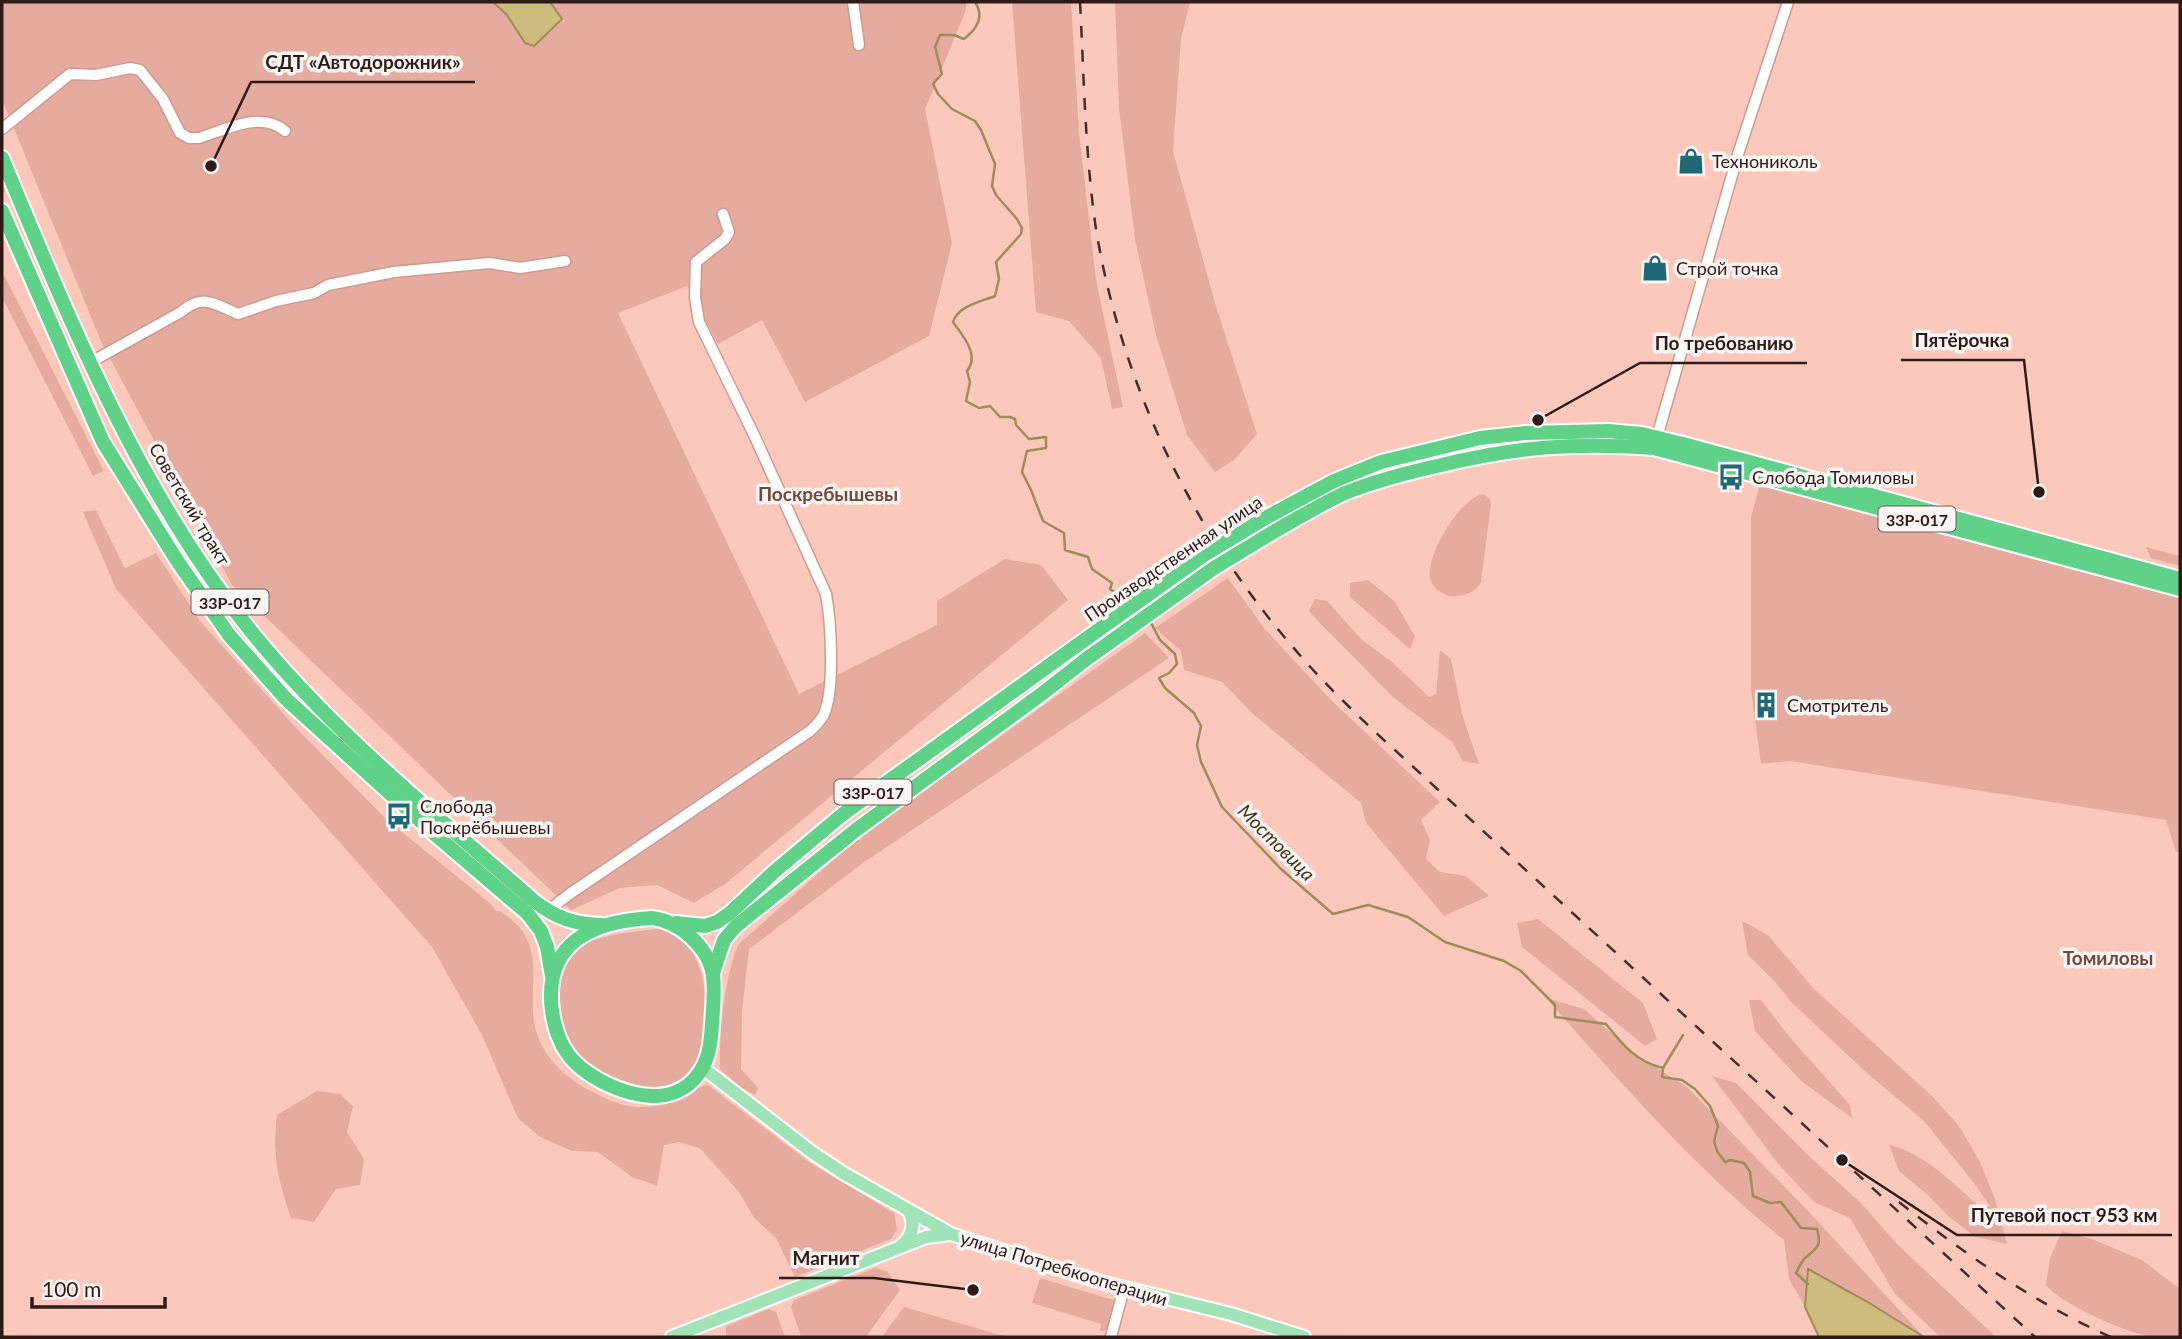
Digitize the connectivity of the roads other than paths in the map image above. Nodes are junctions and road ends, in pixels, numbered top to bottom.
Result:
1 (853, 2) edge
2 (1788, 2) edge
3 (859, 45) dead end
4 (2, 129) edge
5 (285, 131) dead end
6 (2, 158) edge
7 (2, 211) edge
8 (723, 214) dead end
9 (565, 261) dead end
10 (91, 362) junction
11 (1655, 443) junction
12 (2180, 579) edge
13 (2180, 589) edge
14 (547, 911) junction
15 (672, 922) junction
16 (602, 925) junction
17 (713, 975) junction
18 (552, 976) junction
19 (703, 1068) junction
20 (909, 1211) junction
21 (951, 1234) junction
22 (898, 1249) junction
23 (1124, 1288) junction
24 (672, 1337) edge
25 (1111, 1337) edge
26 (1304, 1337) edge

1 - 3 street
2 - 11 street
4 - 5 street
6 - 10 highway, Советский тракт / 33Р-017
7 - 18 highway, 33Р-017
8 - 14 street
9 - 10 street
10 - 14 highway, Советский тракт / 33Р-017
11 - 12 highway, Производственная улица / 33Р-017
11 - 13 highway, Производственная улица / 33Р-017
11 - 15 highway, Производственная улица / 33Р-017, bridge
11 - 17 highway, Производственная улица / 33Р-017, bridge
14 - 16 highway, Советский тракт / 33Р-017
15 - 16 highway, 33Р-017
15 - 17 highway, 33Р-017
16 - 18 highway, 33Р-017
17 - 19 highway, 33Р-017
18 - 19 highway, 33Р-017
19 - 20 main road, улица Потребкооперации
20 - 21 main road, улица Потребкооперации
20 - 22 main road
21 - 22 main road
21 - 23 main road, улица Потребкооперации
22 - 24 main road
23 - 25 street
23 - 26 main road, улица Потребкооперации

